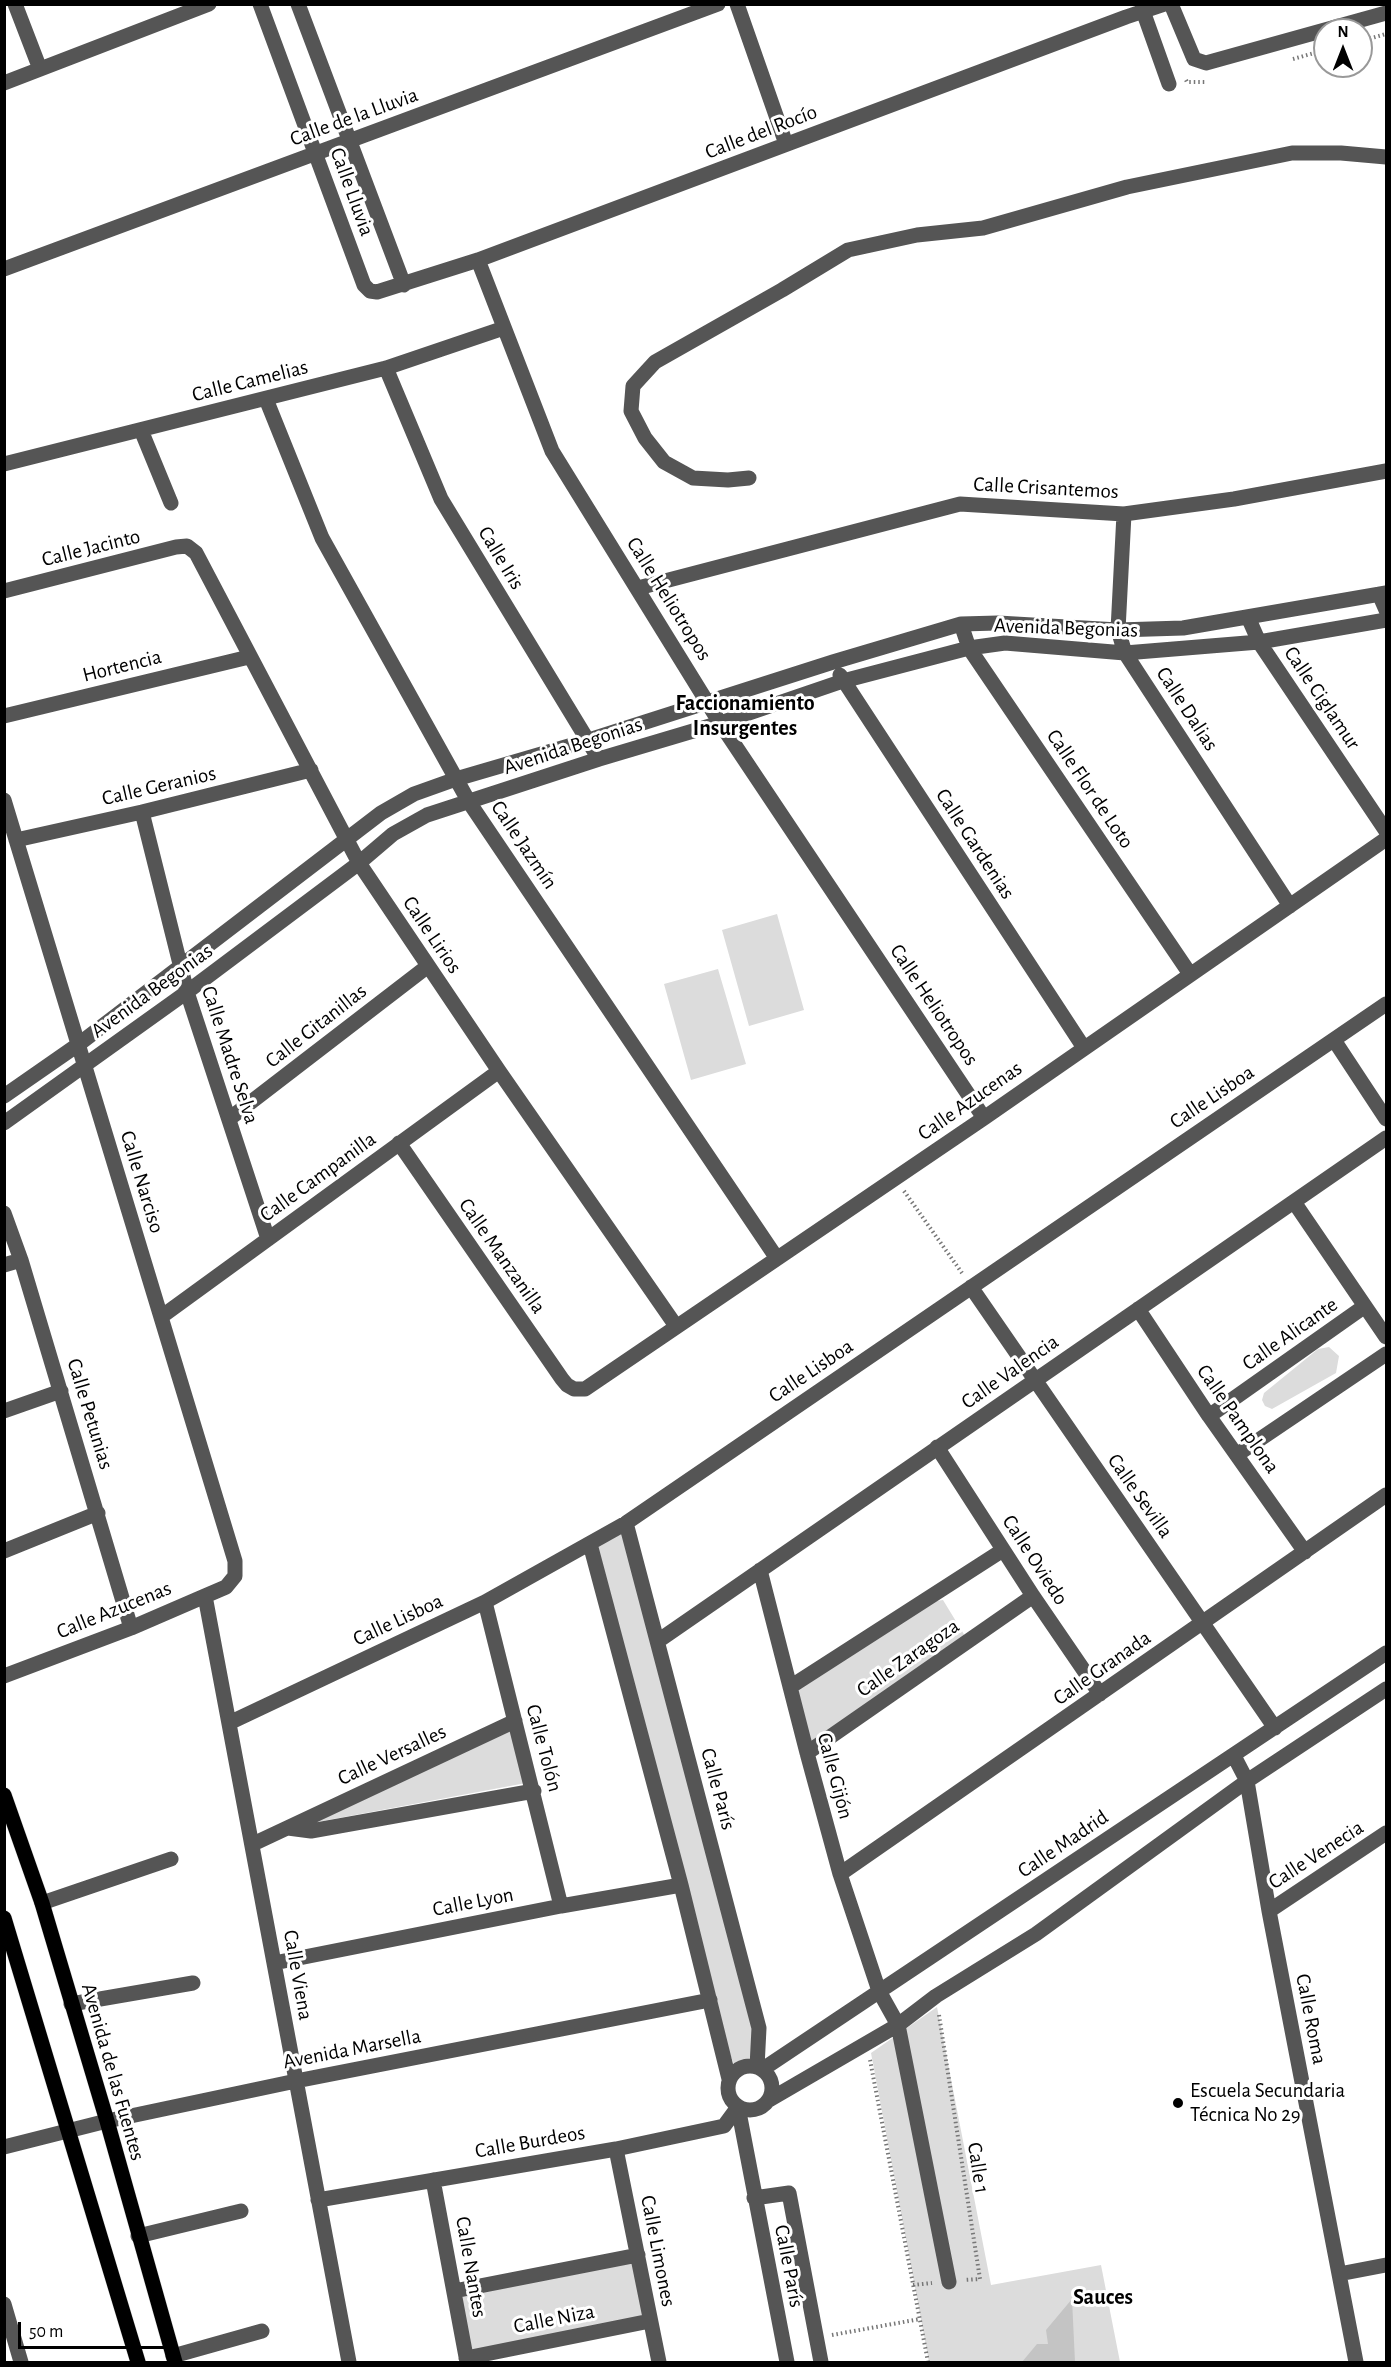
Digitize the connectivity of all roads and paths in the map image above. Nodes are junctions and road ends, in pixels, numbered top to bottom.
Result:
1 (15, 4) edge
2 (209, 4) edge
3 (260, 4) edge
4 (298, 4) edge
5 (718, 4) edge
6 (736, 4) edge
7 (1165, 4) edge
8 (1171, 4) edge
9 (1124, 11) edge
10 (1143, 11) junction
11 (1386, 13) edge
12 (40, 69) junction
13 (4, 83) edge
14 (1169, 84) dead end
15 (351, 141) junction
16 (786, 144) junction
17 (316, 154) junction
18 (1386, 157) edge
19 (478, 260) junction
20 (4, 268) edge
21 (404, 285) junction
22 (370, 291) joint
23 (504, 328) junction
24 (386, 368) junction
25 (266, 399) junction
26 (141, 430) junction
27 (4, 464) edge
28 (1386, 471) edge
29 (749, 478) dead end
30 (171, 503) dead end
31 (1124, 514) junction
32 (188, 546) joint
33 (638, 588) junction
34 (4, 591) edge
35 (1382, 594) edge
36 (1386, 610) edge
37 (1248, 616) junction
38 (1386, 620) edge
39 (961, 624) junction
40 (1118, 630) junction
41 (1259, 642) junction
42 (969, 648) junction
43 (1125, 653) junction
44 (249, 657) junction
45 (833, 662) junction
46 (843, 681) junction
47 (707, 701) junction
48 (4, 716) edge
49 (720, 723) junction
50 (586, 741) junction
51 (599, 759) junction
52 (311, 770) junction
53 (456, 779) junction
54 (4, 800) edge
55 (469, 802) junction
56 (142, 812) junction
57 (1386, 831) edge
58 (1386, 839) edge
59 (16, 840) junction
60 (347, 840) junction
61 (359, 863) junction
62 (1290, 906) junction
63 (428, 966) junction
64 (180, 967) junction
65 (1190, 974) junction
66 (187, 992) junction
67 (1386, 1004) edge
68 (1334, 1040) junction
69 (79, 1044) junction
70 (1084, 1048) junction
71 (86, 1065) junction
72 (499, 1071) junction
73 (4, 1096) edge
74 (229, 1119) junction
75 (984, 1119) junction
76 (1386, 1119) edge
77 (4, 1123) edge
78 (1386, 1138) edge
79 (399, 1143) junction
80 (895, 1178) junction
81 (1294, 1202) junction
82 (4, 1213) edge
83 (268, 1239) junction
84 (776, 1257) junction
85 (21, 1260) junction
86 (4, 1265) edge
87 (971, 1287) junction
88 (1365, 1306) junction
89 (1138, 1309) junction
90 (161, 1317) junction
91 (676, 1326) junction
92 (1386, 1337) edge
93 (1386, 1354) edge
94 (1035, 1380) junction
95 (574, 1389) joint
96 (60, 1391) junction
97 (4, 1411) edge
98 (1209, 1416) junction
99 (937, 1447) junction
100 (1238, 1454) junction
101 (1386, 1495) edge
102 (98, 1513) junction
103 (626, 1523) junction
104 (590, 1544) junction
105 (1003, 1550) junction
106 (4, 1551) edge
107 (1305, 1552) junction
108 (760, 1570) junction
109 (235, 1576) joint
110 (205, 1596) junction
111 (1033, 1596) junction
112 (485, 1602) junction
113 (1203, 1623) junction
114 (131, 1628) junction
115 (658, 1641) junction
116 (1386, 1653) edge
117 (4, 1676) edge
118 (790, 1687) junction
119 (1386, 1689) edge
120 (1100, 1694) junction
121 (514, 1721) junction
122 (229, 1723) junction
123 (1275, 1728) junction
124 (807, 1753) junction
125 (1234, 1756) junction
126 (1247, 1781) junction
127 (534, 1791) junction
128 (4, 1795) edge
129 (288, 1828) junction
130 (1386, 1834) edge
131 (254, 1844) junction
132 (171, 1859) dead end
133 (840, 1874) junction
134 (681, 1885) junction
135 (42, 1903) junction
136 (561, 1906) junction
137 (1269, 1911) junction
138 (4, 1918) edge
139 (274, 1963) junction
140 (193, 1983) dead end
141 (879, 1991) junction
142 (936, 1996) junction
143 (710, 2000) junction
144 (71, 2004) junction
145 (898, 2025) junction
146 (866, 2042) junction
147 (760, 2068) junction
148 (729, 2079) junction
149 (296, 2081) junction
150 (769, 2100) junction
151 (738, 2107) junction
152 (107, 2121) junction
153 (68, 2131) junction
154 (4, 2147) edge
155 (616, 2149) junction
156 (433, 2180) junction
157 (754, 2198) junction
158 (318, 2200) junction
159 (241, 2211) dead end
160 (138, 2236) junction
161 (638, 2255) junction
162 (1386, 2265) edge
163 (1339, 2274) junction
164 (950, 2282) junction
165 (913, 2285) junction
166 (453, 2291) junction
167 (4, 2304) edge
168 (920, 2319) junction
169 (651, 2321) junction
170 (262, 2331) dead end
171 (816, 2337) junction
172 (174, 2359) edge
173 (466, 2360) edge
174 (21, 2362) edge
175 (138, 2362) edge
176 (349, 2362) edge
177 (659, 2362) edge
178 (787, 2362) edge
179 (821, 2362) edge
180 (928, 2362) edge
181 (1356, 2362) edge

1 - 12 street
2 - 12 street
3 - 17 street, Calle Lluvia
4 - 15 street, Calle Lluvia
5 - 15 street, Calle de la Lluvia
6 - 16 street
7 - 10 street, Calle del Rocío
8 - 11 street
9 - 10 street, Calle del Rocío
9 - 16 street, Calle del Rocío
10 - 14 street
12 - 13 street
15 - 17 street, Calle de la Lluvia
15 - 21 street, Calle Lluvia
16 - 19 street, Calle del Rocío
17 - 20 street, Calle de la Lluvia
17 - 22 street, Calle Lluvia
18 - 29 street
19 - 21 street, Calle del Rocío
19 - 23 street, Calle Heliotropos
21 - 22 street, Calle del Rocío
23 - 24 street, Calle Camelias
23 - 33 street, Calle Heliotropos
24 - 25 street, Calle Camelias
24 - 50 street, Calle Iris
25 - 26 street, Calle Camelias
25 - 53 street, Calle Jazmín
26 - 27 street, Calle Camelias
26 - 30 street
28 - 31 street, Calle Crisantemos
31 - 33 street, Calle Crisantemos
31 - 40 street, Calle Dalias
32 - 34 street, Calle Jacinto
32 - 44 street, Calle Lirios
33 - 47 street, Calle Heliotropos
35 - 36 street
35 - 37 street, Avenida Begonias
37 - 40 street, Avenida Begonias
37 - 41 street, Calle Ciglamur
38 - 41 street, Avenida Begonias
39 - 40 street, Avenida Begonias
39 - 42 street, Calle Flor de Loto
39 - 45 street, Avenida Begonias
40 - 43 street, Calle Dalias
41 - 43 street, Avenida Begonias
41 - 57 street, Calle Ciglamur
42 - 43 street, Avenida Begonias
42 - 46 street, Avenida Begonias
42 - 65 street, Calle Flor de Loto
43 - 62 street, Calle Dalias
44 - 48 street, Hortencia
44 - 52 street, Calle Lirios
45 - 46 street, Calle Gardenias
45 - 47 street, Avenida Begonias
46 - 49 street, Avenida Begonias
46 - 70 street, Calle Gardenias
47 - 49 street, Calle Heliotropos
47 - 50 street, Avenida Begonias
49 - 51 street, Avenida Begonias
49 - 75 street, Calle Heliotropos
50 - 51 street, Calle Iris
50 - 53 street, Avenida Begonias
51 - 55 street, Avenida Begonias
52 - 56 street, Calle Geranios
52 - 60 street, Calle Lirios
53 - 55 street, Calle Jazmín
53 - 60 street, Avenida Begonias
54 - 59 street, Calle Narciso
55 - 61 street, Avenida Begonias
55 - 84 street, Calle Jazmín
56 - 59 street, Calle Geranios
56 - 64 street, Calle Madre Selva
58 - 62 street, Calle Azucenas
59 - 69 street, Calle Narciso
60 - 61 street, Calle Lirios
60 - 64 street, Avenida Begonias
61 - 63 street, Calle Lirios
61 - 66 street, Avenida Begonias
62 - 65 street, Calle Azucenas
63 - 72 street, Calle Lirios
63 - 74 street, Calle Gitanillas
64 - 66 street, Calle Madre Selva
64 - 69 street, Avenida Begonias
65 - 70 street, Calle Azucenas
66 - 71 street, Avenida Begonias
66 - 74 street, Calle Madre Selva
67 - 68 street, Calle Lisboa
68 - 76 street
68 - 87 street, Calle Lisboa
69 - 71 street, Calle Narciso
69 - 73 street, Avenida Begonias
70 - 75 street, Calle Azucenas
71 - 77 street, Avenida Begonias
71 - 90 street, Calle Narciso
72 - 79 street, Calle Campanilla
72 - 91 street, Calle Lirios
74 - 83 street, Calle Madre Selva
75 - 80 street, Calle Azucenas
78 - 81 street, Calle Valencia
79 - 83 street, Calle Campanilla
79 - 95 street, Calle Manzanilla
80 - 84 street, Calle Azucenas
80 - 87 path
81 - 88 street
81 - 89 street, Calle Valencia
82 - 85 street, Calle Petunias
83 - 90 street, Calle Campanilla
84 - 91 street, Calle Azucenas
85 - 86 street
85 - 96 street, Calle Petunias
87 - 94 street, Calle Sevilla
87 - 103 street, Calle Lisboa
88 - 92 street
88 - 98 street, Calle Alicante
89 - 94 street, Calle Valencia
89 - 98 street, Calle Pamplona
90 - 109 street, Calle Narciso
91 - 95 street, Calle Azucenas
93 - 100 street
94 - 99 street, Calle Valencia
94 - 113 street, Calle Sevilla
96 - 97 street
96 - 102 street, Calle Petunias
98 - 100 street, Calle Pamplona
99 - 105 street, Calle Oviedo
99 - 108 street, Calle Valencia
100 - 107 street, Calle Pamplona
101 - 107 street, Calle Granada
102 - 106 street
102 - 114 street, Calle Petunias
103 - 104 street, Calle Lisboa
103 - 115 street, Calle París
104 - 112 street, Calle Lisboa
104 - 134 street
105 - 111 street, Calle Oviedo
105 - 118 street, Calle Zaragoza
107 - 113 street, Calle Granada
108 - 115 street, Calle Valencia
108 - 118 street, Calle Gijón
109 - 110 street, Calle Azucenas
110 - 114 street, Calle Azucenas
110 - 122 street, Calle Viena
111 - 120 street, Calle Oviedo
111 - 124 street, Calle Zaragoza
112 - 121 street, Calle Tolón
112 - 122 street, Calle Lisboa
113 - 120 street, Calle Granada
113 - 123 street, Calle Sevilla
114 - 117 street, Calle Azucenas
115 - 147 street, Calle París
116 - 123 street, Calle Madrid
118 - 124 street, Calle Gijón
119 - 126 street
120 - 133 street, Calle Granada
121 - 127 street, Calle Tolón
121 - 129 street, Calle Versalles
122 - 131 street, Calle Viena
123 - 125 street, Calle Madrid
124 - 133 street, Calle Gijón
125 - 126 street, Calle Roma
125 - 141 street, Calle Madrid
126 - 137 street, Calle Roma
126 - 142 street
127 - 129 street, Calle Versalles
127 - 136 street, Calle Tolón
128 - 135 main road, Avenida de las Fuentes
129 - 131 street, Calle Versalles
130 - 137 street, Calle Venecia
131 - 139 street, Calle Viena
132 - 135 street
133 - 141 street, Calle Gijón
134 - 136 street, Calle Lyon
134 - 143 street
135 - 144 main road, Avenida de las Fuentes
136 - 139 street, Calle Lyon
137 - 163 street, Calle Roma
138 - 153 main road
139 - 149 street, Calle Viena
140 - 144 street
141 - 145 street, Calle Gijón
141 - 147 street, Calle Madrid
142 - 145 street
142 - 164 path, Calle 1
143 - 148 street
143 - 149 street, Avenida Marsella
144 - 152 main road, Avenida de las Fuentes
145 - 146 street
145 - 164 street, Calle Gijón
146 - 150 street
146 - 165 path
147 - 148 street
147 - 150 street
148 - 151 street
149 - 152 street, Avenida Marsella
149 - 158 street, Calle Viena
150 - 151 street
151 - 155 street, Calle Burdeos
151 - 157 street, Calle París
152 - 153 street, Avenida Marsella
152 - 160 main road, Avenida de las Fuentes
153 - 154 street, Avenida Marsella
153 - 175 main road
155 - 156 street, Calle Burdeos
155 - 161 street, Calle Limones
156 - 158 street, Calle Burdeos
156 - 166 street, Calle Nantes
157 - 171 street
157 - 178 street, Calle París
158 - 176 street, Calle Viena
159 - 160 street
160 - 172 main road, Avenida de las Fuentes
161 - 166 street
161 - 169 street, Calle Limones
162 - 163 street
163 - 181 street, Calle Roma
164 - 165 path, Calle 1
165 - 168 path
166 - 173 street, Calle Nantes
167 - 174 street
168 - 171 path
168 - 180 path
169 - 173 street, Calle Niza
169 - 177 street, Calle Limones
170 - 172 street
171 - 179 street

